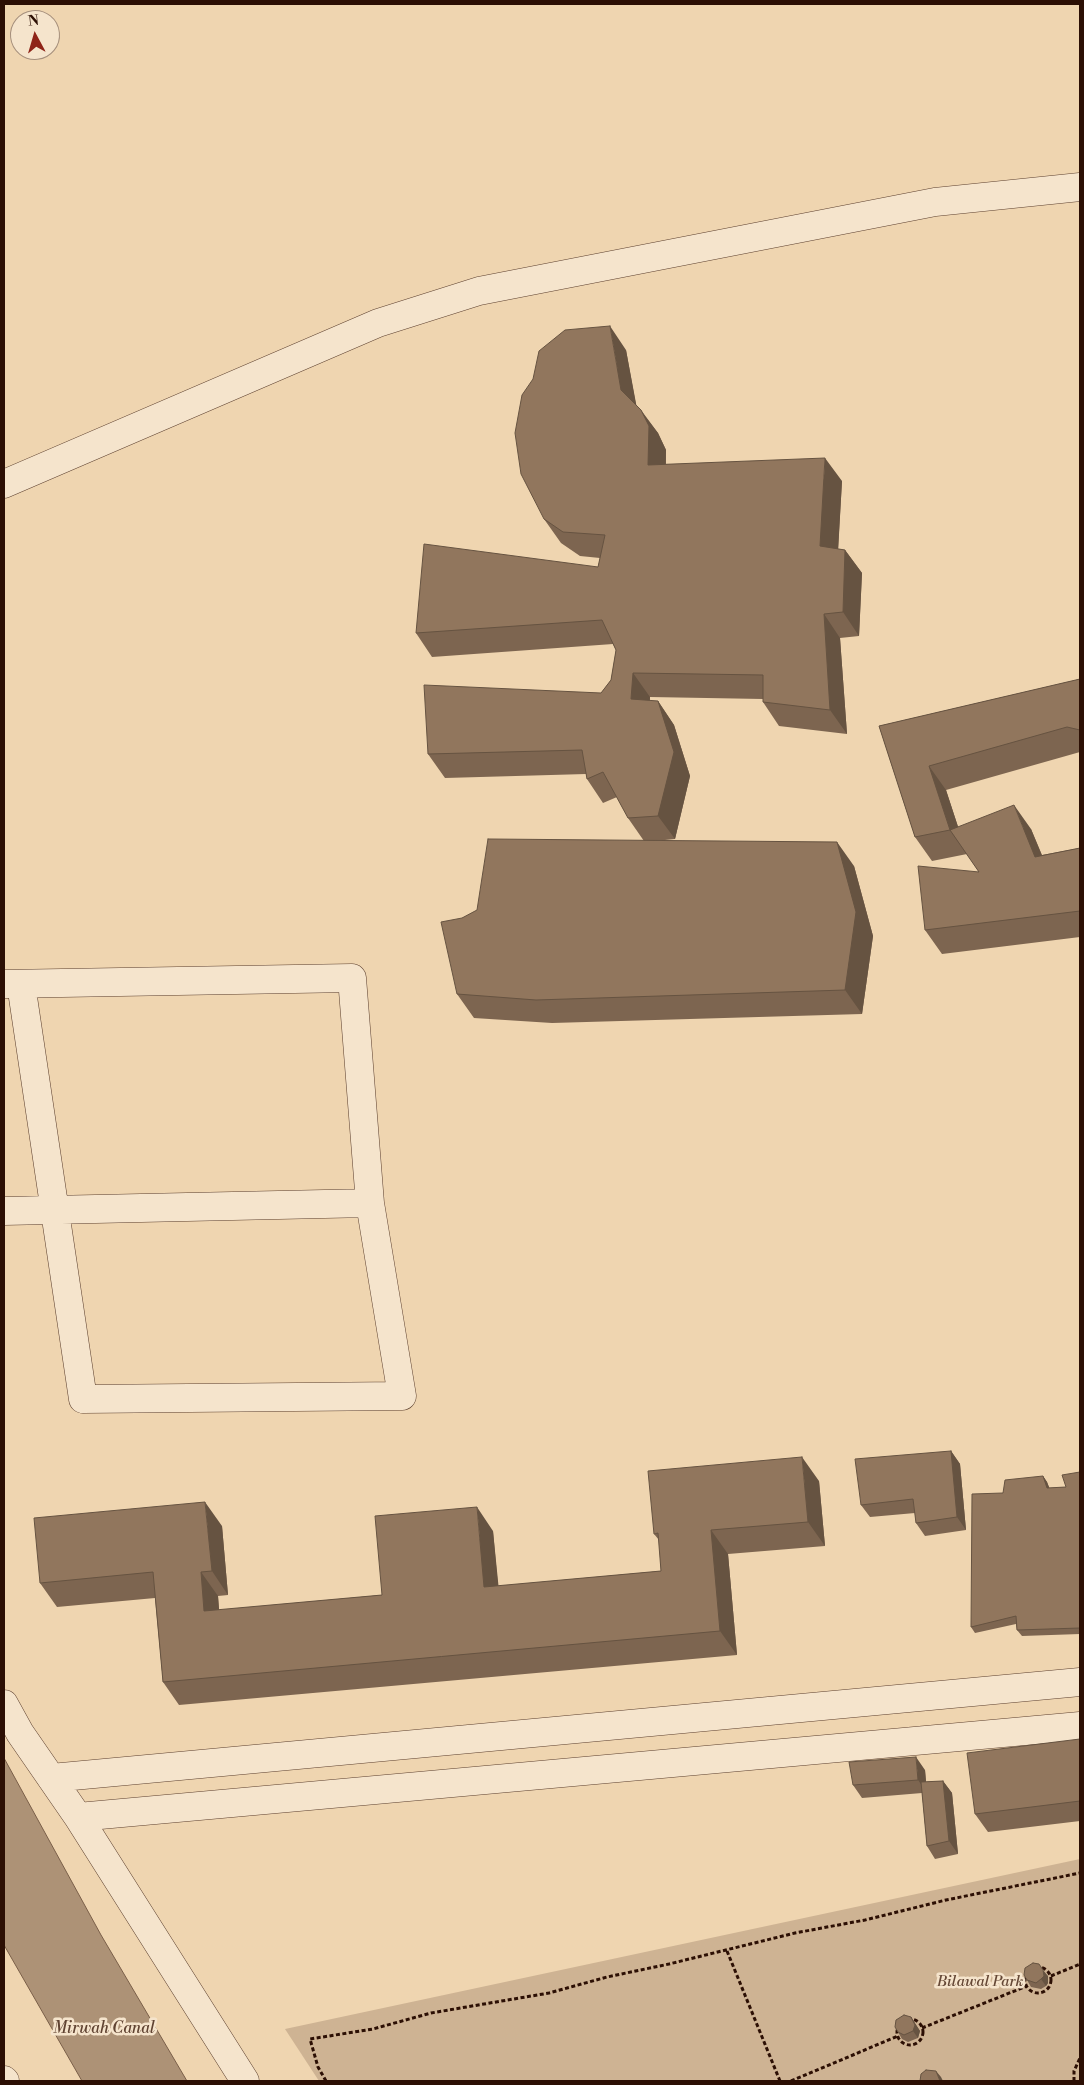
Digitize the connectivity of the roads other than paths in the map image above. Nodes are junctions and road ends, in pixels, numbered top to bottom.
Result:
1 (1080, 187) edge
2 (4, 484) edge
3 (12, 984) edge
4 (370, 1203) junction
5 (55, 1210) junction
6 (4, 1212) edge
7 (1080, 1682) edge
8 (4, 1704) edge
9 (1080, 1726) edge
10 (51, 1778) junction
11 (78, 1817) junction
12 (245, 2081) edge

1 - 2 street
3 - 4 street
3 - 5 street
4 - 5 street
4 - 5 street
5 - 6 street
7 - 10 street
8 - 10 street
9 - 11 street
10 - 11 street
11 - 12 street

